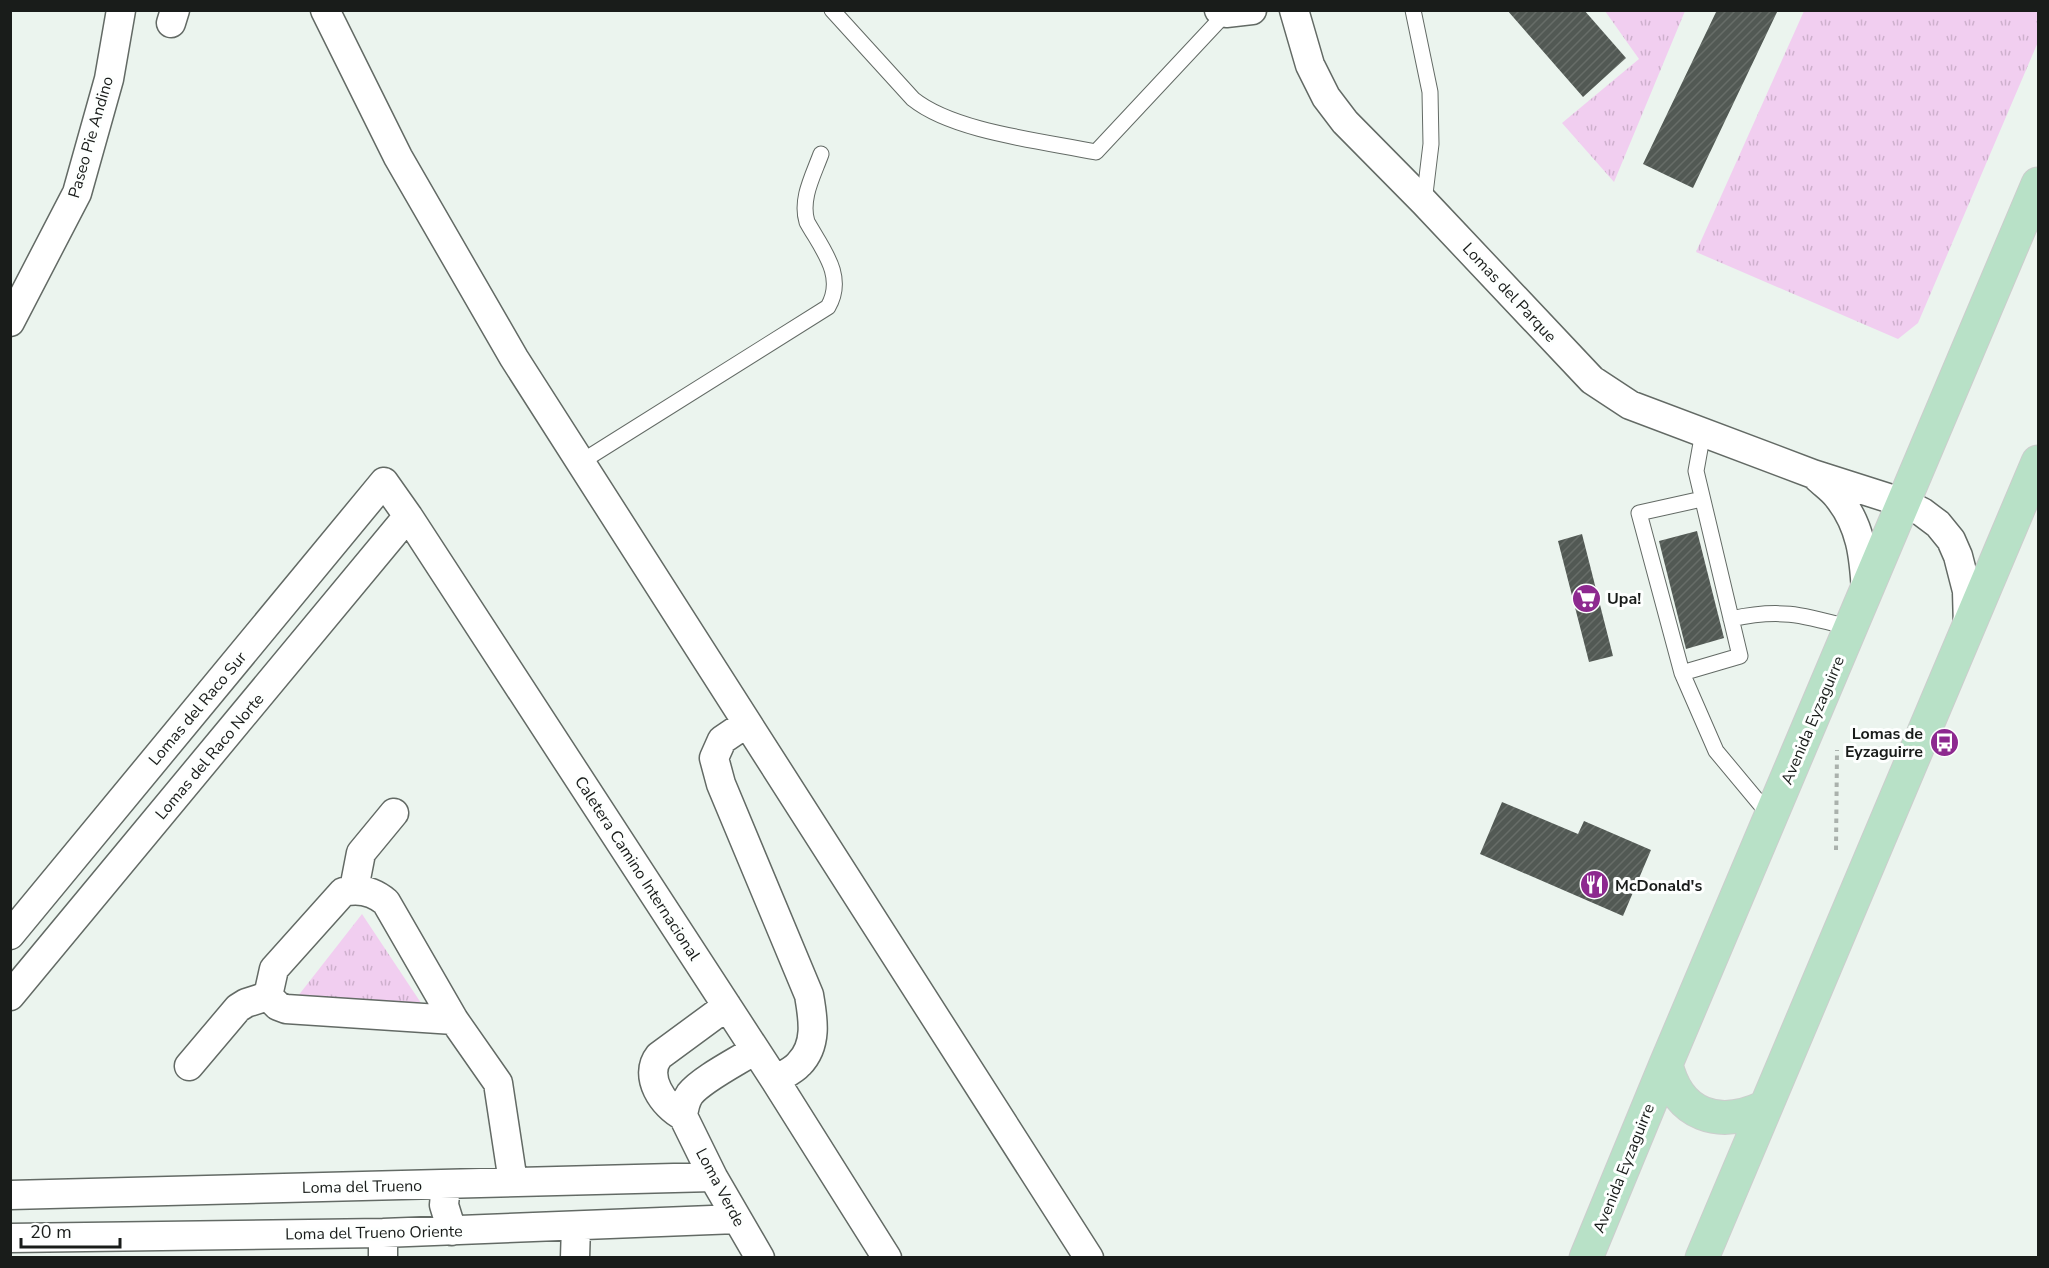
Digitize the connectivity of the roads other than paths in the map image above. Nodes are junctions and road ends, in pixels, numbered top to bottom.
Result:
1 (121, 10) edge
2 (325, 10) edge
3 (832, 10) edge
4 (1294, 10) edge
5 (1413, 10) edge
6 (1233, 11) edge
7 (821, 154) dead end
8 (2038, 184) edge
9 (1425, 202) junction
10 (10, 322) edge
11 (1703, 432) junction
12 (581, 462) junction
13 (2038, 462) edge
14 (1813, 474) junction
15 (384, 482) joint
16 (1702, 499) junction
17 (1904, 503) junction
18 (408, 516) junction
19 (294, 592) junction
20 (1866, 592) junction
21 (324, 618) junction
22 (1731, 619) junction
23 (1851, 628) junction
24 (1968, 630) junction
25 (1682, 673) junction
26 (747, 723) junction
27 (394, 813) dead end
28 (1771, 817) junction
29 (354, 889) junction
30 (10, 935) edge
31 (10, 996) edge
32 (268, 996) junction
33 (727, 1006) junction
34 (454, 1020) junction
35 (755, 1050) junction
36 (1666, 1064) junction
37 (189, 1066) dead end
38 (775, 1080) junction
39 (1766, 1107) junction
40 (683, 1116) junction
41 (714, 1177) junction
42 (513, 1182) junction
43 (446, 1184) junction
44 (10, 1195) edge
45 (737, 1219) junction
46 (576, 1226) junction
47 (452, 1231) junction
48 (10, 1238) edge
49 (383, 1245) edge
50 (575, 1257) edge
51 (760, 1257) edge
52 (887, 1257) edge
53 (1089, 1257) edge
54 (1586, 1257) edge
55 (1702, 1257) edge

1 - 10 street, Paseo Pie Andino
2 - 12 street
3 - 6 lane
4 - 9 street, Lomas del Parque
5 - 9 lane
7 - 12 lane
8 - 17 main road, Avenida Eyzaguirre
9 - 11 street, Lomas del Parque
11 - 14 street, Lomas del Parque
11 - 16 lane
12 - 26 street
13 - 24 main road
14 - 17 street, Lomas del Parque
14 - 20 street, Lomas del Parque
15 - 18 street, Caletera Camino Internacional
15 - 19 street, Lomas del Raco Sur
16 - 22 lane
16 - 25 lane
17 - 20 main road, Avenida Eyzaguirre
17 - 24 street, Lomas del Parque
18 - 21 street, Lomas del Raco Norte
18 - 33 street, Caletera Camino Internacional
19 - 21 street
19 - 30 street, Lomas del Raco Sur
20 - 23 main road, Avenida Eyzaguirre
21 - 31 street, Lomas del Raco Norte
22 - 23 lane
22 - 25 lane
23 - 28 main road, Avenida Eyzaguirre
24 - 39 main road
25 - 28 lane
26 - 38 street
26 - 53 street
27 - 29 street
28 - 36 main road, Avenida Eyzaguirre
29 - 32 street
29 - 34 street
32 - 34 street
32 - 37 street
33 - 35 street, Caletera Camino Internacional
33 - 40 street, Loma Verde
34 - 42 street
35 - 38 street, Caletera Camino Internacional
35 - 40 street
36 - 39 main road
36 - 54 main road, Avenida Eyzaguirre
38 - 52 street, Caletera Camino Internacional
39 - 55 main road
40 - 41 street, Loma Verde
41 - 42 street, Loma del Trueno
41 - 45 street, Loma Verde
42 - 43 street, Loma del Trueno
43 - 44 street, Loma del Trueno
43 - 47 street
45 - 46 street, Loma del Trueno Oriente
45 - 51 street, Loma Verde
46 - 47 street, Loma del Trueno Oriente
46 - 50 street
47 - 49 street, Loma del Trueno Oriente
48 - 49 street, Loma del Trueno Oriente

